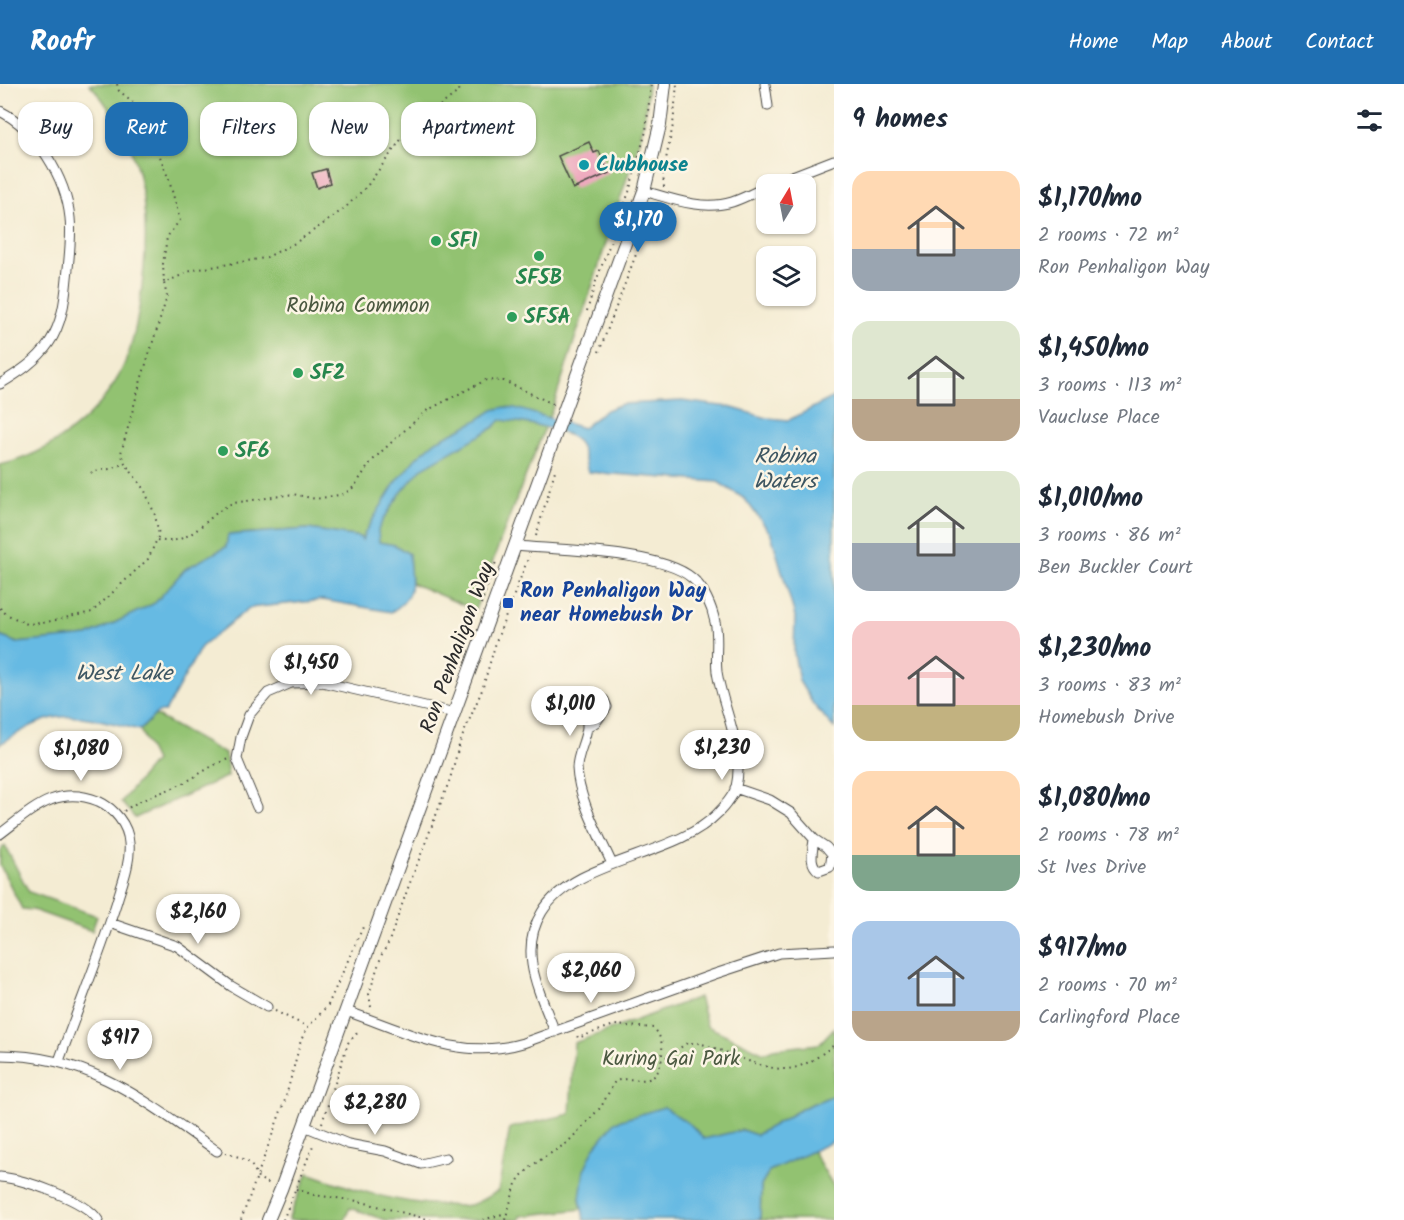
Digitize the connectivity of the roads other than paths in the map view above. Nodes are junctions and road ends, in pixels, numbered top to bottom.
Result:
1 (665, 84) edge
2 (765, 84) edge
3 (768, 106) dead end
4 (0, 111) edge
5 (834, 160) edge
6 (798, 174) edge
7 (644, 191) junction
8 (756, 191) edge
9 (0, 384) edge
10 (516, 546) junction
11 (456, 713) junction
12 (587, 728) dead end
13 (735, 788) junction
14 (257, 807) dead end
15 (0, 834) edge
16 (814, 839) dead end
17 (612, 864) junction
18 (110, 923) junction
19 (834, 950) edge
20 (267, 1007) road end
21 (346, 1011) junction
22 (555, 1032) junction
23 (0, 1054) edge
24 (59, 1061) junction
25 (304, 1126) junction
26 (217, 1151) road end
27 (446, 1158) dead end
28 (0, 1177) edge
29 (98, 1220) edge
30 (268, 1220) edge

1 - 7 street, Ron Penhaligon Way
2 - 3 street
4 - 9 street
5 - 6 street
7 - 8 street
7 - 10 street, Ron Penhaligon Way
10 - 11 street, Ron Penhaligon Way
10 - 13 street
11 - 14 street
11 - 21 street, Ron Penhaligon Way
12 - 17 street
13 - 16 street
13 - 17 street
15 - 18 street
17 - 22 street
18 - 20 street
18 - 24 street
19 - 22 street
21 - 22 street
21 - 25 street, Ron Penhaligon Way
23 - 24 street
24 - 26 street
25 - 27 street
25 - 30 street, Ron Penhaligon Way
28 - 29 street

